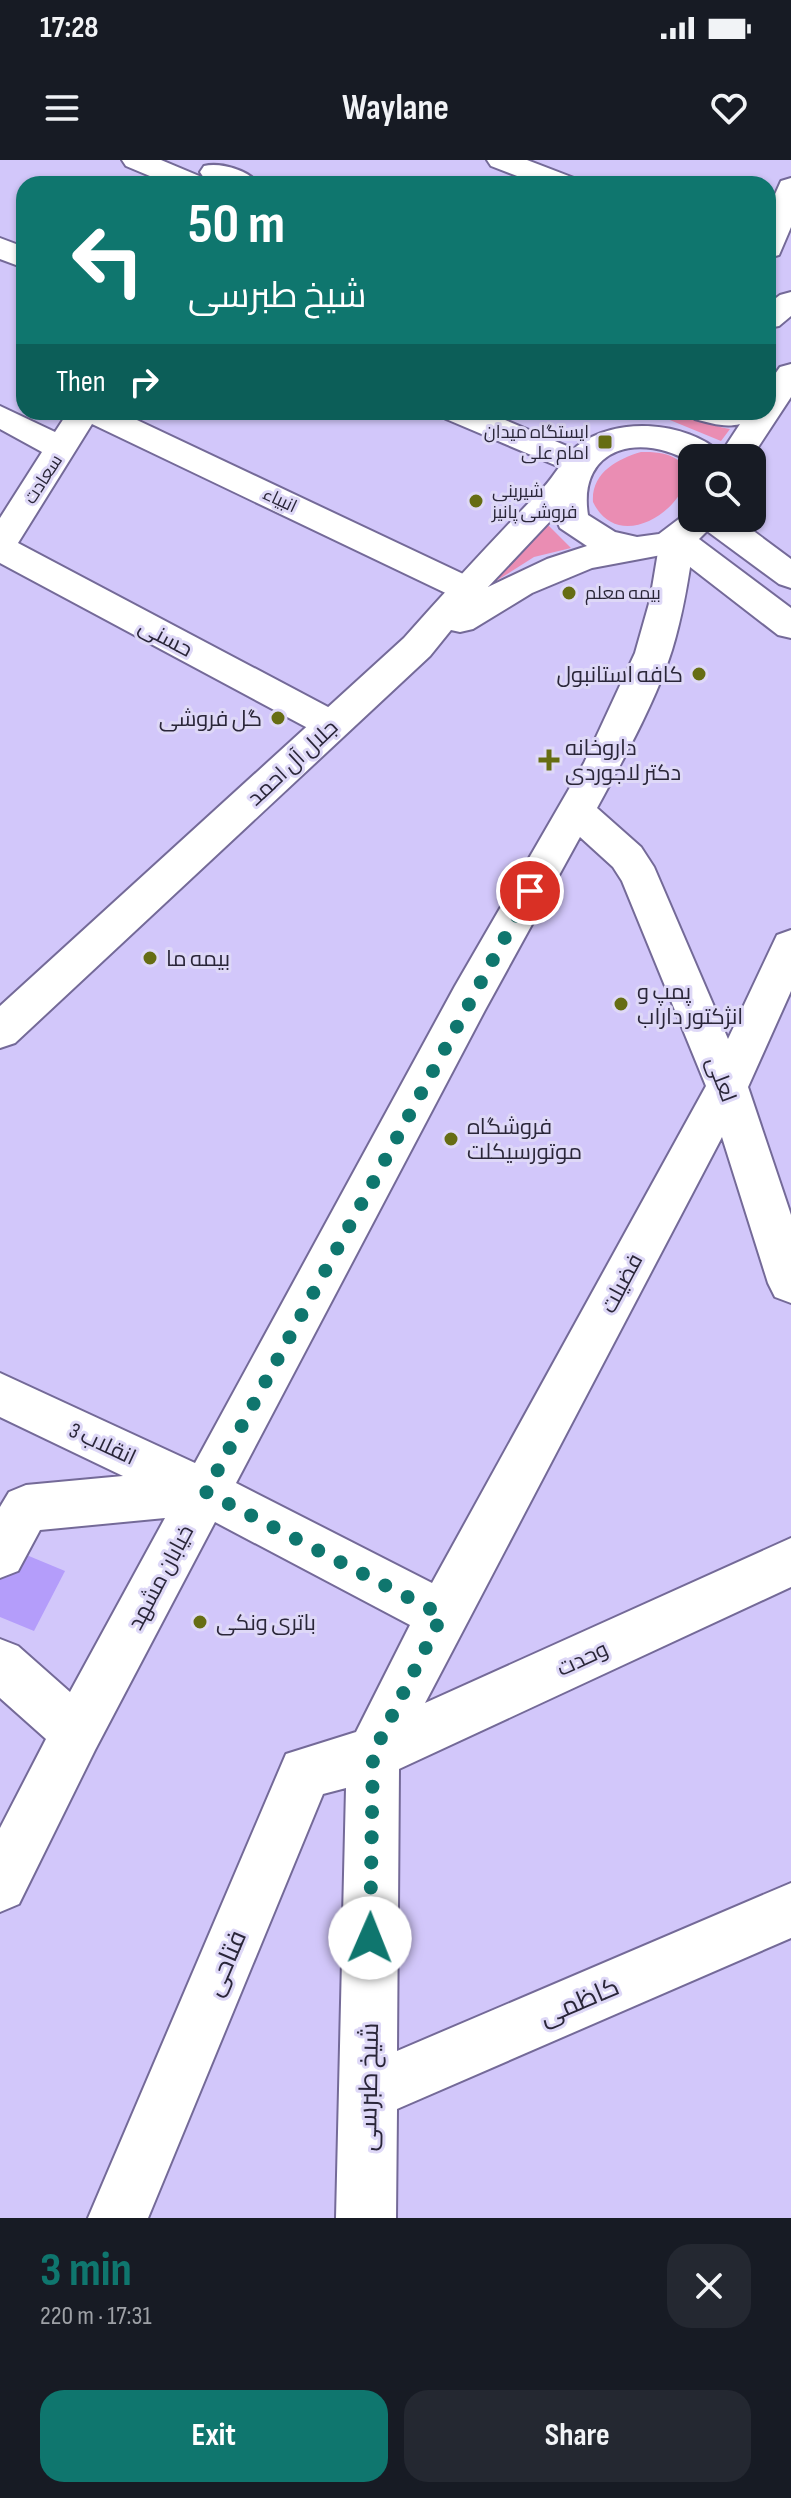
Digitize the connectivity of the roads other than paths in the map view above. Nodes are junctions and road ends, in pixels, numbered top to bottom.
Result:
1 (136, 160) edge
2 (501, 160) edge
3 (209, 175) edge
4 (543, 176) edge
5 (791, 187) edge
6 (776, 227) edge
7 (0, 416) edge
8 (79, 420) edge
9 (110, 420) edge
10 (473, 420) edge
11 (637, 420) edge
12 (759, 420) edge
13 (611, 440) junction
14 (688, 444) edge
15 (743, 444) edge
16 (63, 449) junction
17 (576, 472) junction
18 (684, 532) edge
19 (693, 532) edge
20 (703, 532) edge
21 (709, 532) edge
22 (0, 547) edge
23 (626, 548) junction
24 (791, 576) edge
25 (466, 589) junction
26 (785, 613) edge
27 (417, 647) junction
28 (332, 725) junction
29 (576, 811) junction
30 (791, 947) edge
31 (0, 1031) edge
32 (727, 1087) junction
33 (791, 1283) edge
34 (0, 1394) edge
35 (206, 1492) junction
36 (0, 1554) edge
37 (791, 1562) edge
38 (442, 1615) junction
39 (0, 1664) edge
40 (77, 1732) junction
41 (373, 1754) junction
42 (0, 1885) edge
43 (791, 1910) edge
44 (368, 2092) junction
45 (118, 2218) edge
46 (366, 2218) edge

1 - 3 street
2 - 4 street
5 - 6 street
7 - 16 street
8 - 16 street, سعادت
9 - 25 street, انبیاء
10 - 17 street
11 - 13 street
12 - 15 street
13 - 14 street
13 - 17 street, جلال آل احمد
16 - 22 street, سعادت
17 - 23 street
17 - 25 street, جلال آل احمد
18 - 23 street
19 - 29 street, خیابان مشهد
20 - 26 street
21 - 24 street
22 - 28 street, حسنی
23 - 27 street
25 - 27 street, جلال آل احمد
27 - 28 street, جلال آل احمد
28 - 31 street, جلال آل احمد
29 - 32 street, لعلی
29 - 35 street, خیابان مشهد
30 - 32 street, فضیلت
32 - 33 street, لعلی
32 - 38 street, فضیلت
34 - 35 street, انقلاب 3
35 - 36 street
35 - 38 street
35 - 40 street, خیابان مشهد
37 - 41 street, وحدت
38 - 41 street, شیخ طبرسی
39 - 40 street
40 - 42 street, خیابان مشهد
41 - 44 street, شیخ طبرسی
41 - 45 street, فتاحی
43 - 44 street, کاظمی
44 - 46 street, شیخ طبرسی

